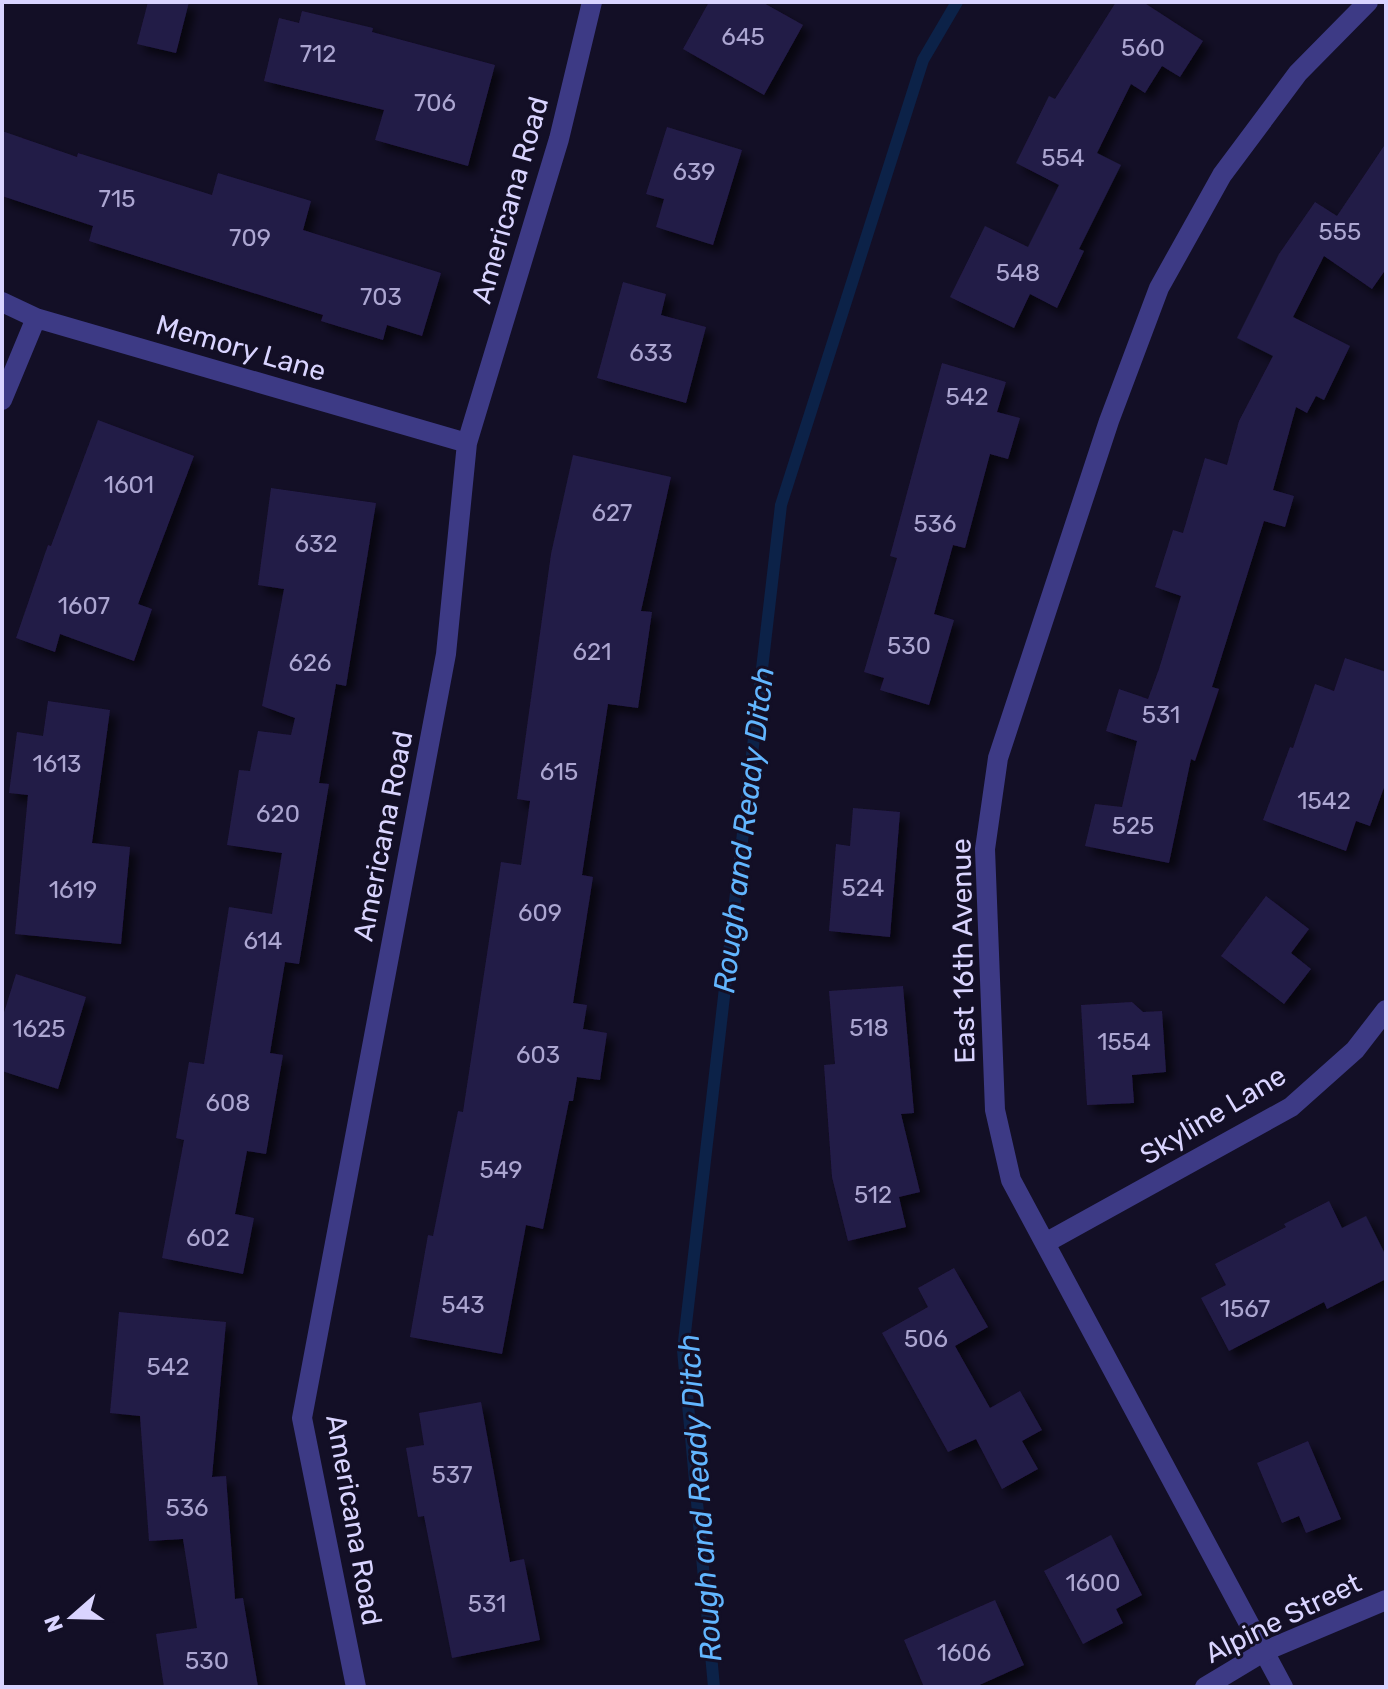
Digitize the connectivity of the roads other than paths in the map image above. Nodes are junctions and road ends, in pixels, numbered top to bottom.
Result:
1 (592, 2) edge
2 (1368, 2) edge
3 (2, 302) edge
4 (36, 318) junction
5 (2, 400) edge
6 (467, 443) junction
7 (1386, 1010) edge
8 (1047, 1242) junction
9 (1386, 1600) edge
10 (1265, 1651) junction
11 (356, 1687) edge
12 (1205, 1687) edge
13 (1283, 1687) edge

1 - 6 street, Americana Road
2 - 8 street, East 16th Avenue
3 - 4 street, Memory Lane
4 - 5 street
4 - 6 street, Memory Lane
6 - 11 street, Americana Road
7 - 8 street, Skyline Lane
8 - 10 street, East 16th Avenue
9 - 10 street, Alpine Street
10 - 12 street, Alpine Street
10 - 13 street, East 16th Avenue

